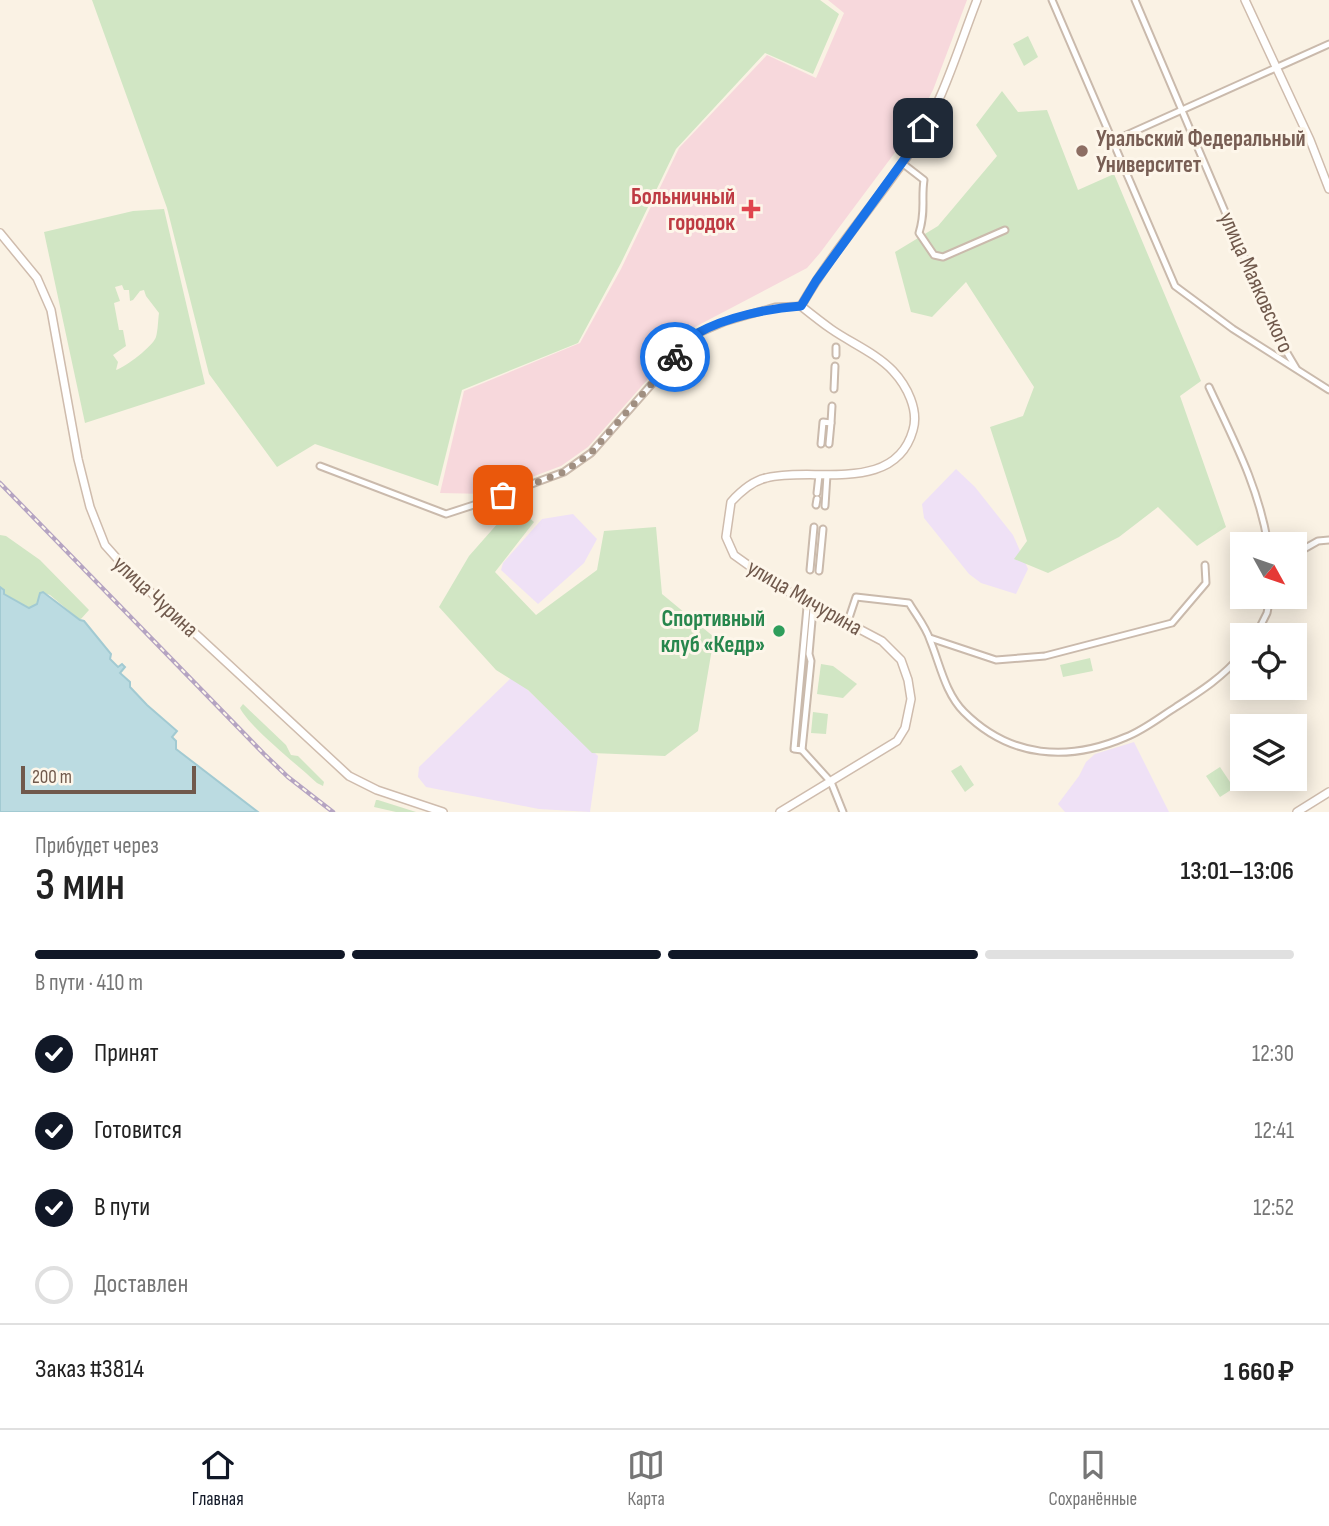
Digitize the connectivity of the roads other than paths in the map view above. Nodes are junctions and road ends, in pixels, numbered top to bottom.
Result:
1 (977, 0) edge
2 (1052, 0) edge
3 (1135, 0) edge
4 (1245, 0) edge
5 (1329, 44) edge
6 (1276, 68) junction
7 (1182, 110) junction
8 (1113, 141) junction
9 (902, 163) junction
10 (1329, 190) edge
11 (1005, 230) dead end
12 (0, 233) edge
13 (801, 306) junction
14 (836, 347) dead end
15 (836, 355) dead end
16 (835, 366) dead end
17 (1297, 371) junction
18 (1209, 387) dead end
19 (834, 389) dead end
20 (1329, 390) edge
21 (832, 407) dead end
22 (831, 423) junction
23 (821, 444) dead end
24 (829, 444) dead end
25 (320, 467) dead end
26 (823, 475) junction
27 (817, 499) dead end
28 (825, 506) dead end
29 (814, 527) dead end
30 (823, 528) dead end
31 (1266, 532) edge
32 (1329, 540) edge
33 (1307, 547) edge
34 (1205, 565) dead end
35 (810, 570) dead end
36 (819, 571) dead end
37 (810, 608) dead end
38 (848, 621) junction
39 (930, 638) junction
40 (1230, 666) edge
41 (831, 782) junction
42 (1329, 792) edge
43 (781, 811) edge
44 (443, 812) edge
45 (843, 812) edge
46 (1297, 812) edge

1 - 9 street
2 - 8 street
3 - 7 street, улица Маяковского
4 - 6 street
5 - 6 street
6 - 7 street
6 - 10 street
7 - 8 street
7 - 17 street, улица Маяковского
8 - 17 street
9 - 11 street
9 - 13 street
12 - 44 street, улица Чурина
13 - 25 street
13 - 26 street, улица Мичурина
14 - 15 street
16 - 19 street
17 - 20 street
18 - 31 street
21 - 22 street
22 - 23 street
22 - 24 street
26 - 27 street
26 - 28 street
26 - 38 street, улица Мичурина
29 - 35 street
30 - 36 street
32 - 33 street
34 - 39 street
37 - 41 street
38 - 39 street
38 - 41 street, улица Мичурина
39 - 40 street
41 - 43 street, улица Мичурина
41 - 45 street
42 - 46 street

